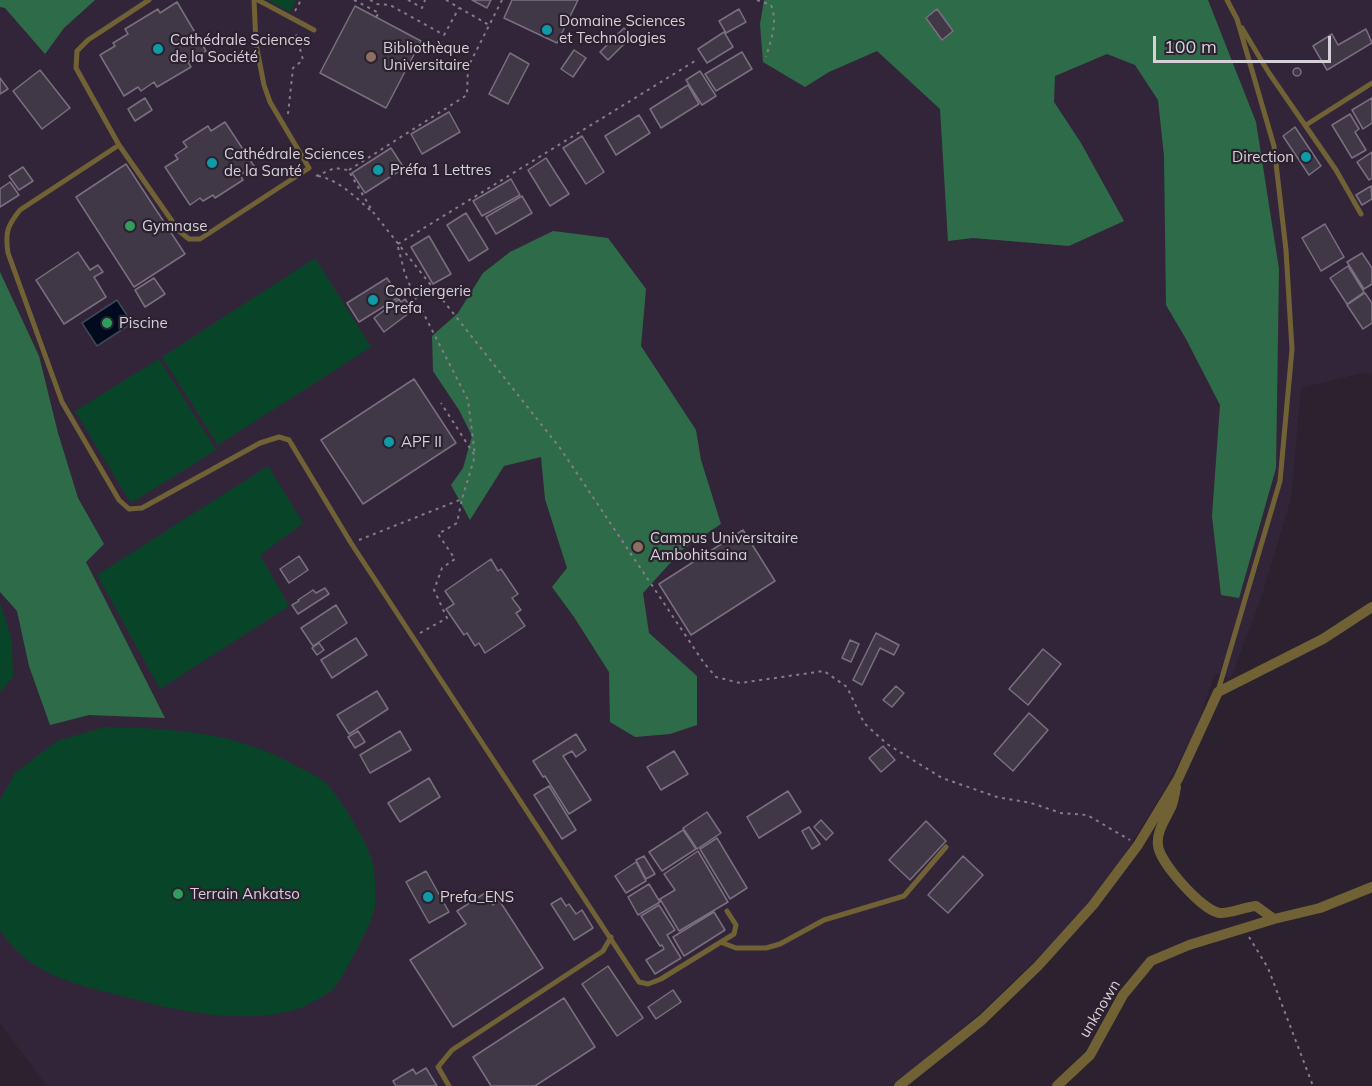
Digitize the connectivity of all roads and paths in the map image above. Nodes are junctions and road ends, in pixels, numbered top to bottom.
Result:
1 (149, 0) edge
2 (254, 0) edge
3 (258, 0) edge
4 (301, 0) edge
5 (354, 0) edge
6 (369, 0) edge
7 (408, 0) edge
8 (425, 0) edge
9 (446, 0) edge
10 (502, 0) edge
11 (757, 0) edge
12 (1227, 0) edge
13 (459, 8) junction
14 (376, 17) dead end
15 (292, 18) junction
16 (1237, 19) junction
17 (489, 25) junction
18 (314, 30) dead end
19 (766, 57) dead end
20 (694, 61) dead end
21 (1372, 83) edge
22 (1306, 125) junction
23 (290, 132) junction
24 (119, 145) junction
25 (348, 170) junction
26 (373, 213) junction
27 (1361, 214) dead end
28 (398, 244) junction
29 (441, 404) dead end
30 (475, 456) junction
31 (462, 499) junction
32 (351, 543) junction
33 (1372, 607) edge
34 (413, 637) junction
35 (1218, 692) junction
36 (1178, 779) junction
37 (1137, 845) junction
38 (946, 847) dead end
39 (1372, 887) edge
40 (728, 911) dead end
41 (1274, 919) junction
42 (1245, 929) junction
43 (611, 937) junction
44 (723, 943) junction
45 (449, 1086) edge
46 (899, 1086) edge
47 (1057, 1086) edge
48 (1313, 1086) edge

1 - 24 lane
2 - 23 lane
3 - 15 lane
4 - 15 path
5 - 14 path
6 - 13 path
7 - 8 path
9 - 13 path
10 - 17 path
11 - 19 path
12 - 16 lane
13 - 17 path
15 - 18 lane
15 - 23 path
16 - 22 lane
16 - 35 lane
17 - 25 path
20 - 28 path
21 - 22 lane
22 - 27 lane
23 - 24 lane
24 - 32 lane
25 - 26 path
25 - 26 path
26 - 28 path
28 - 30 path
28 - 37 path
29 - 30 path
30 - 31 path
31 - 32 path
31 - 34 path
32 - 34 lane
33 - 35 street
34 - 43 lane
35 - 36 street
36 - 37 street
36 - 41 street
37 - 46 street
38 - 44 lane
39 - 41 street, unknown
40 - 44 lane
41 - 42 street, unknown
42 - 47 street, unknown
42 - 48 path
43 - 44 lane
43 - 45 lane

